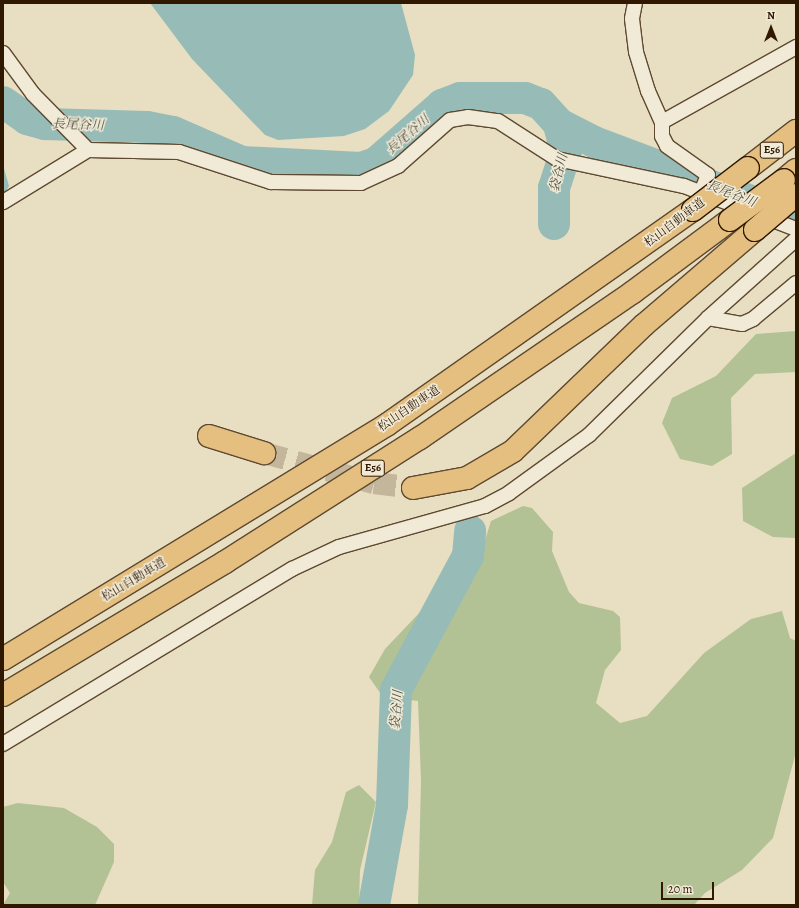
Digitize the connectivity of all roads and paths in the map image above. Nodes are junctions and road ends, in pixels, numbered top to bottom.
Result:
1 (635, 3) edge
2 (796, 47) edge
3 (3, 52) edge
4 (662, 122) junction
5 (796, 131) edge
6 (88, 150) junction
7 (792, 182) edge
8 (697, 201) junction
9 (3, 202) edge
10 (796, 229) edge
11 (793, 242) edge
12 (796, 283) edge
13 (708, 318) junction
14 (209, 436) dead end
15 (264, 453) tunnel mouth
16 (413, 488) tunnel mouth
17 (209, 534) junction
18 (3, 645) edge
19 (3, 659) edge
20 (3, 695) edge
21 (3, 744) edge

1 - 4 street
2 - 4 street
3 - 6 street
4 - 8 street
5 - 8 highway, 松山自動車道 / E56, bridge
6 - 8 street
6 - 9 street
7 - 16 highway, bridge
7 - 20 highway, E56, bridge
8 - 10 street
8 - 17 highway, 松山自動車道 / E56
11 - 13 street
12 - 13 street
13 - 21 street
14 - 15 highway
17 - 18 highway
17 - 19 highway, 松山自動車道 / E56

